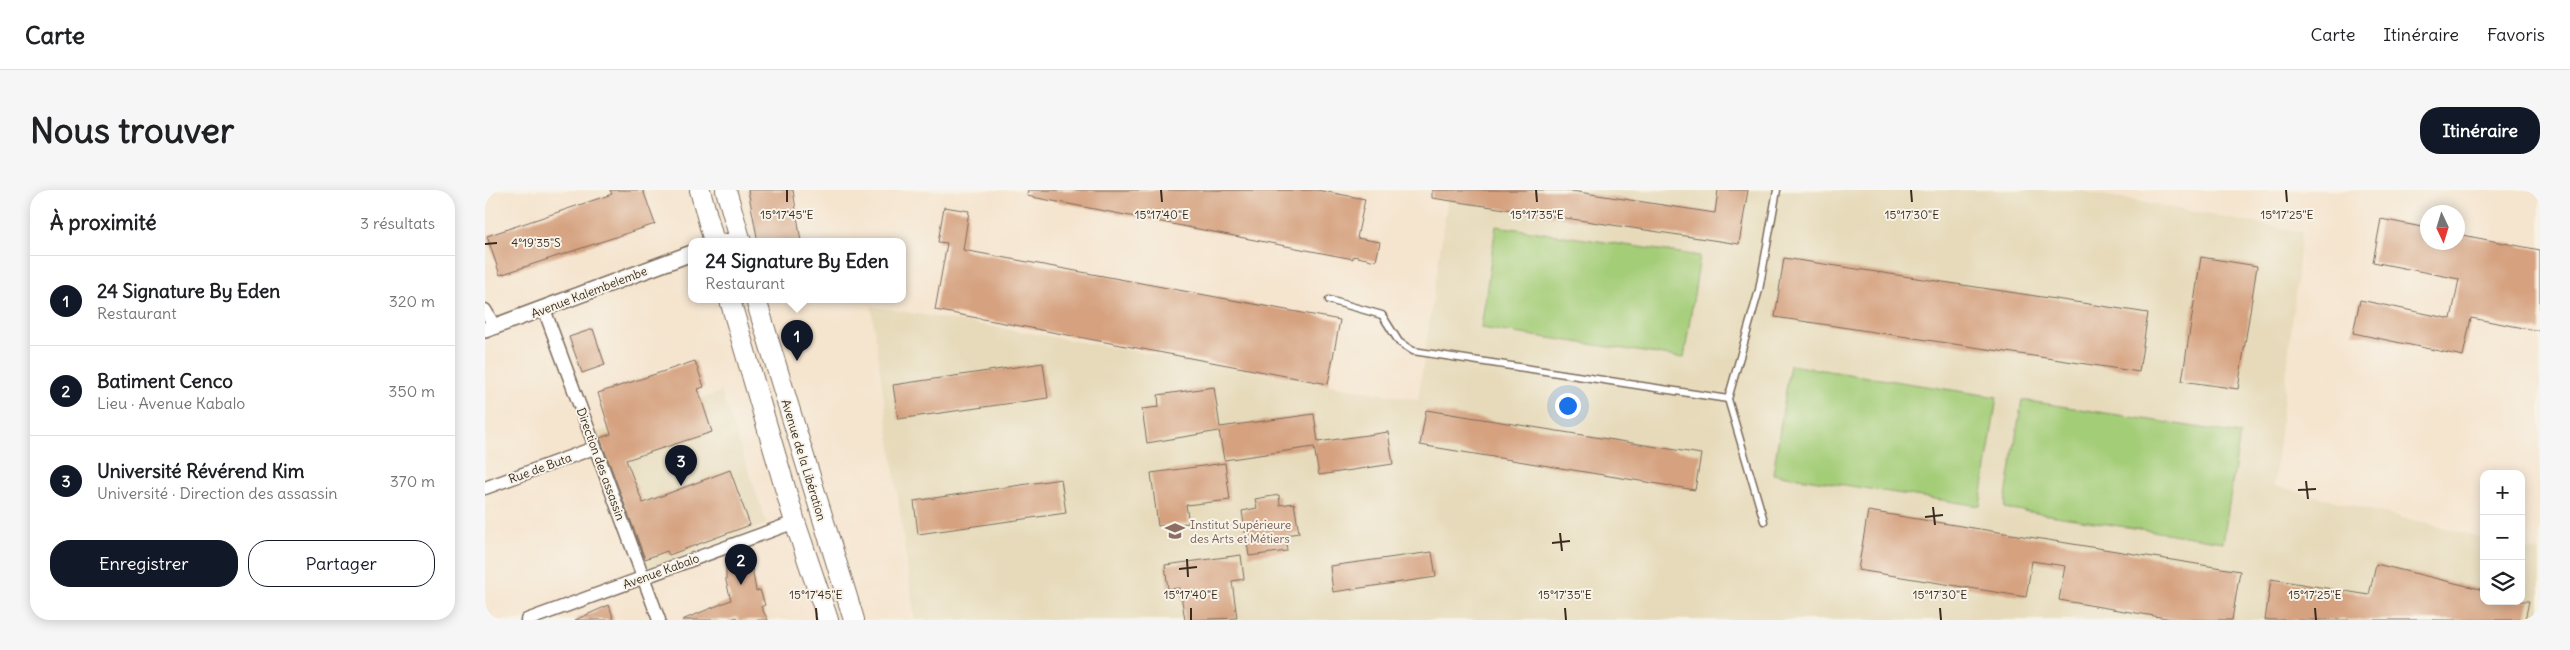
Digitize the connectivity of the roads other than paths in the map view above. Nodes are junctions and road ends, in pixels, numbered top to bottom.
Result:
1 (701, 190) edge
2 (726, 190) edge
3 (1777, 190) edge
4 (713, 238) edge
5 (734, 238) edge
6 (688, 255) edge
7 (1329, 300) dead end
8 (731, 303) edge
9 (757, 303) edge
10 (544, 309) junction
11 (485, 310) edge
12 (490, 328) edge
13 (1728, 398) junction
14 (594, 448) junction
15 (485, 488) edge
16 (1764, 521) dead end
17 (795, 522) junction
18 (643, 577) junction
19 (527, 620) edge
20 (659, 620) edge
21 (828, 620) edge
22 (854, 620) edge

1 - 4 main road
2 - 5 main road
3 - 13 lane
6 - 10 street, Avenue Kalembelembe
7 - 13 lane
8 - 17 main road, Avenue de la Libération
9 - 22 main road, Avenue de la Libération
10 - 12 street, Avenue Kalembelembe
10 - 14 street, Direction des assassin
11 - 12 street
13 - 16 lane
14 - 15 street, Rue de Buta
14 - 18 street, Direction des assassin
17 - 18 street, Avenue Kabalo
17 - 21 main road, Avenue de la Libération
18 - 19 street, Avenue Kabalo
18 - 20 street, Direction des assassin

